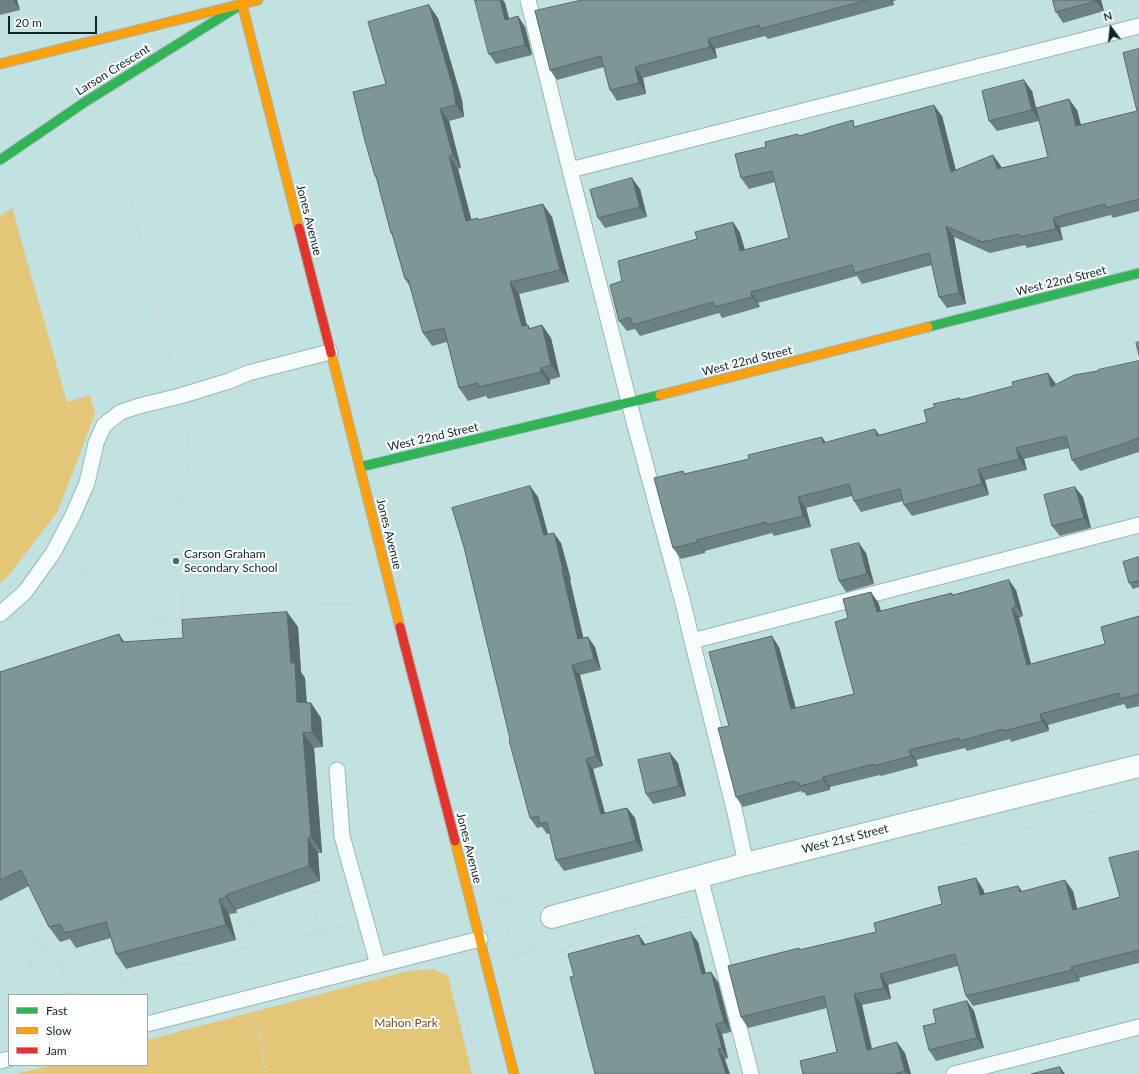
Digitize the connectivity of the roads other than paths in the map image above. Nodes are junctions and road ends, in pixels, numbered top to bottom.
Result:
1 (258, 0) edge
2 (528, 0) edge
3 (241, 2) edge
4 (1139, 26) edge
5 (0, 64) edge
6 (0, 160) edge
7 (570, 170) junction
8 (1139, 273) edge
9 (330, 352) junction
10 (629, 403) junction
11 (360, 467) junction
12 (1139, 525) edge
13 (0, 614) edge
14 (692, 642) junction
15 (1139, 766) edge
16 (337, 770) dead end
17 (746, 864) junction
18 (700, 877) junction
19 (552, 917) dead end
20 (480, 939) junction
21 (378, 965) junction
22 (148, 1024) edge
23 (1139, 1027) edge
24 (514, 1074) edge
25 (751, 1074) edge
26 (954, 1074) edge

1 - 3 street
2 - 7 lane
3 - 5 street
3 - 6 street, Larson Crescent
3 - 9 street, Jones Avenue
4 - 7 lane
7 - 10 lane
8 - 10 street, West 22nd Street
9 - 11 street, Jones Avenue
9 - 13 lane
10 - 11 street, West 22nd Street
10 - 14 lane
11 - 20 street, Jones Avenue
12 - 14 lane
14 - 17 lane
15 - 17 street, West 21st Street
16 - 21 lane
17 - 18 street, West 21st Street
18 - 19 street, West 21st Street
18 - 25 lane
20 - 21 lane
20 - 24 street, Jones Avenue
21 - 22 lane
23 - 26 lane

